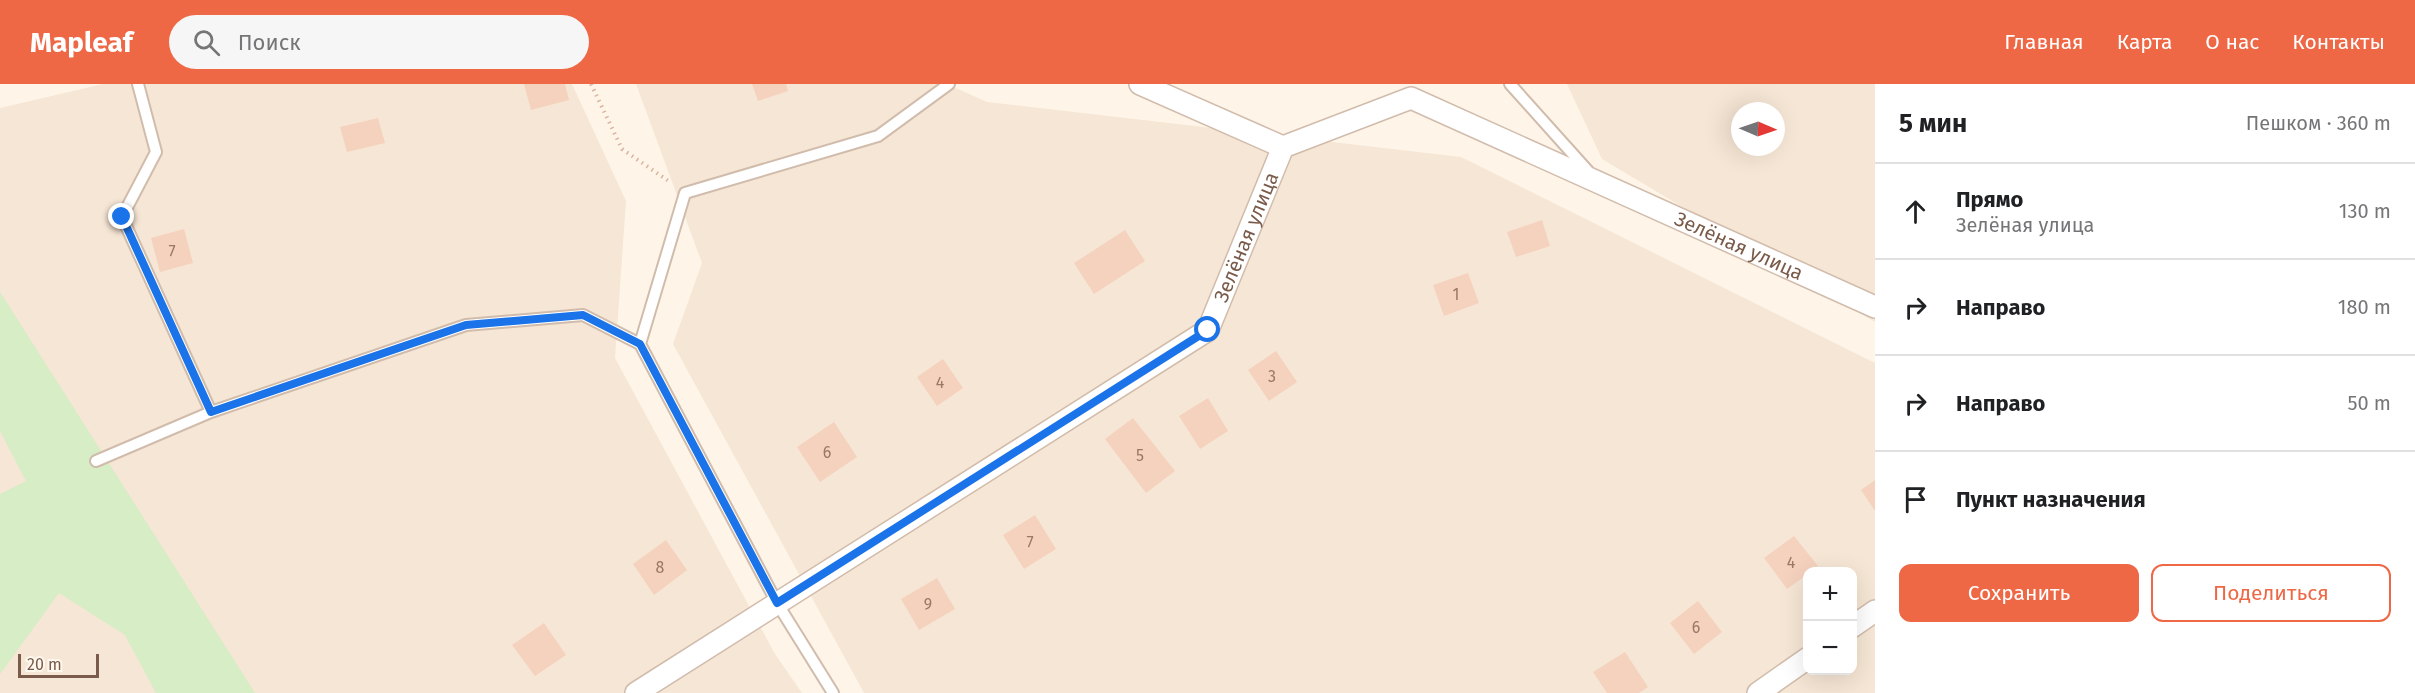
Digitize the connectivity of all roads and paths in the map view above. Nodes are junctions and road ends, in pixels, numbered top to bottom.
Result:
1 (138, 84) edge
2 (591, 84) edge
3 (950, 84) edge
4 (1140, 84) edge
5 (1510, 84) edge
6 (1283, 147) junction
7 (1596, 181) junction
8 (685, 193) junction
9 (1875, 307) edge
10 (640, 344) junction
11 (211, 412) junction
12 (96, 460) dead end
13 (777, 603) junction
14 (1875, 611) edge
15 (1857, 624) edge
16 (1803, 662) edge
17 (636, 693) edge
18 (833, 693) edge
19 (1758, 693) edge

1 - 11 lane
2 - 8 path
3 - 8 lane
4 - 6 street
5 - 7 lane
6 - 7 street, Зелёная улица
6 - 13 street, Зелёная улица
7 - 9 street, Зелёная улица
8 - 10 lane
10 - 11 lane
10 - 13 lane
11 - 12 lane
13 - 17 street, Зелёная улица
13 - 18 lane
14 - 15 street
16 - 19 street

